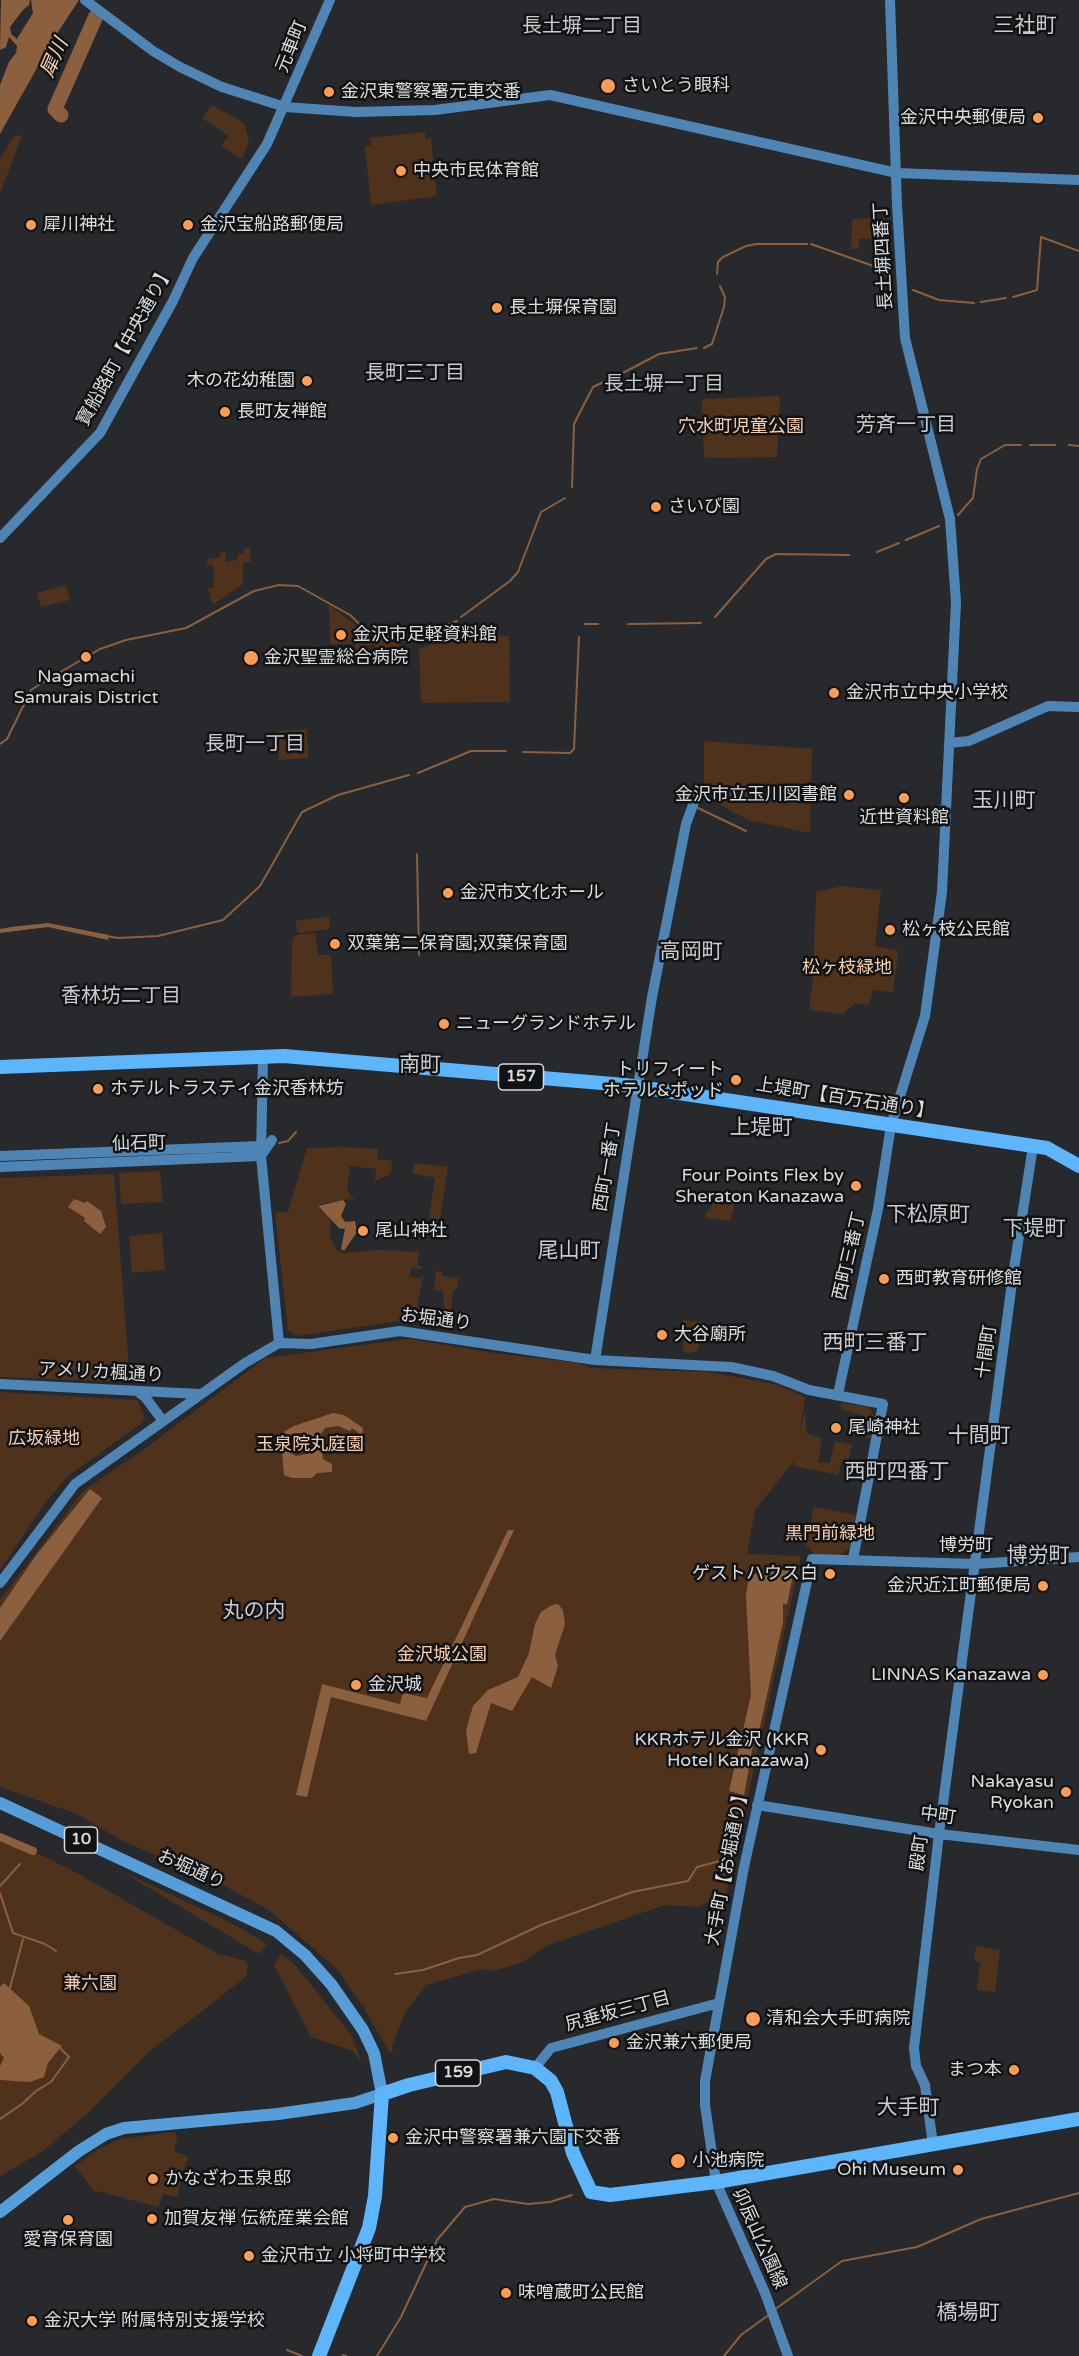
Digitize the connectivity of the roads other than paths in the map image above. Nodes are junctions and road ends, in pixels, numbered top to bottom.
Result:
1 (85, 0) edge
2 (330, 0) edge
3 (890, 0) edge
4 (285, 107) junction
5 (897, 173) junction
6 (1079, 180) edge
7 (192, 258) joint
8 (0, 538) edge
9 (1079, 707) edge
10 (949, 743) junction
11 (696, 797) dead end
12 (263, 1057) junction
13 (0, 1067) edge
14 (637, 1087) junction
15 (891, 1125) junction
16 (272, 1140) dead end
17 (1033, 1146) junction
18 (261, 1151) junction
19 (0, 1156) edge
20 (147, 1156) junction
21 (1079, 1166) edge
22 (0, 1167) edge
23 (279, 1343) junction
24 (595, 1360) junction
25 (0, 1384) edge
26 (138, 1392) junction
27 (200, 1394) junction
28 (838, 1394) junction
29 (162, 1421) junction
30 (1079, 1557) edge
31 (812, 1559) joint
32 (853, 1559) junction
33 (976, 1564) junction
34 (0, 1583) edge
35 (0, 1803) edge
36 (757, 1805) junction
37 (939, 1834) junction
38 (1079, 1850) edge
39 (719, 2003) junction
40 (536, 2068) junction
41 (382, 2094) junction
42 (1079, 2119) edge
43 (933, 2145) junction
44 (716, 2182) junction
45 (0, 2212) edge
46 (319, 2356) edge
47 (788, 2356) edge

1 - 4 street
2 - 4 street, 元車町
3 - 5 street, 長土塀四番丁
4 - 5 street
4 - 7 street, 元車町
5 - 6 street
5 - 10 street, 長土塀四番丁
7 - 8 street, 寶船路町【中央通り】
9 - 10 street
10 - 15 street, 西町三番丁
11 - 14 street, 西町一番丁
12 - 13 highway, 157
12 - 14 highway, 157
12 - 18 street
14 - 15 highway, 上堤町【百万石通り】 / 157
14 - 24 street, 西町一番丁
15 - 17 highway, 上堤町【百万石通り】 / 157
15 - 28 street, 西町三番丁
16 - 18 street
17 - 21 highway, 上堤町【百万石通り】 / 157
17 - 33 street, 十間町
18 - 20 street, 仙石町
18 - 23 street
19 - 20 street, 仙石町
20 - 22 street, 仙石町
23 - 24 street, お堀通り
23 - 27 street
24 - 28 street, お堀通り
25 - 26 street, アメリカ楓通り
26 - 27 street, アメリカ楓通り
26 - 29 street
27 - 29 street
28 - 32 street, お堀通り
29 - 34 street
30 - 33 street, 博労町
31 - 32 street, 博労町
31 - 36 street, 大手町【お堀通り】
32 - 33 street, 博労町
33 - 37 street, 殿町
35 - 41 main road, お堀通り / 10
36 - 37 street, 中町
36 - 39 street, 大手町【お堀通り】
37 - 38 street, 中町
37 - 43 street, 殿町
39 - 40 street, 尻垂坂三丁目
39 - 44 street, 大手町【お堀通り】
40 - 41 highway, 159
40 - 44 highway
41 - 45 main road
41 - 46 highway
42 - 43 highway
43 - 44 highway
44 - 47 street, 卯辰山公園線

